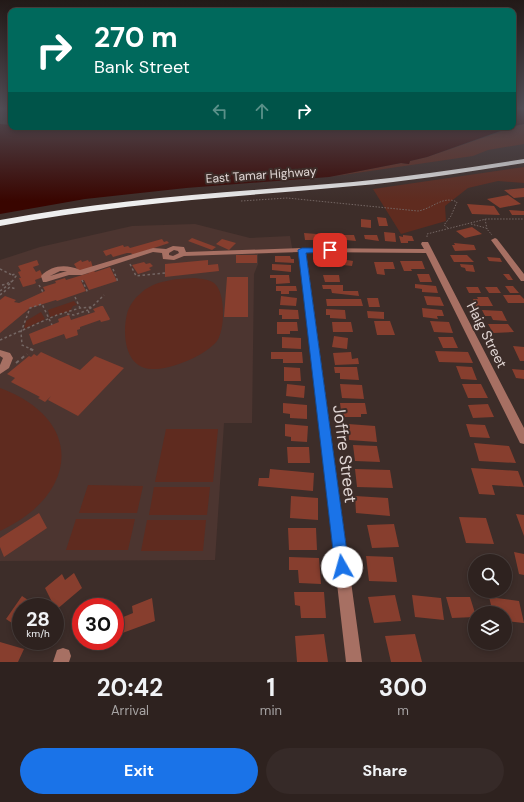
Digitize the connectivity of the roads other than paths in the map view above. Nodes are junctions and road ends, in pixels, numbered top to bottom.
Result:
1 (524, 156) edge
2 (524, 160) edge
3 (0, 218) edge
4 (0, 223) edge
5 (494, 240) road end
6 (302, 250) junction
7 (79, 273) dead end
8 (524, 279) edge
9 (0, 353) edge
10 (0, 370) edge
11 (524, 439) edge
12 (354, 662) edge

1 - 3 highway, East Tamar Highway
2 - 4 highway, East Tamar Highway
5 - 8 street
6 - 7 street
6 - 11 street, Haig Street
6 - 12 street, Joffre Street
9 - 10 street

